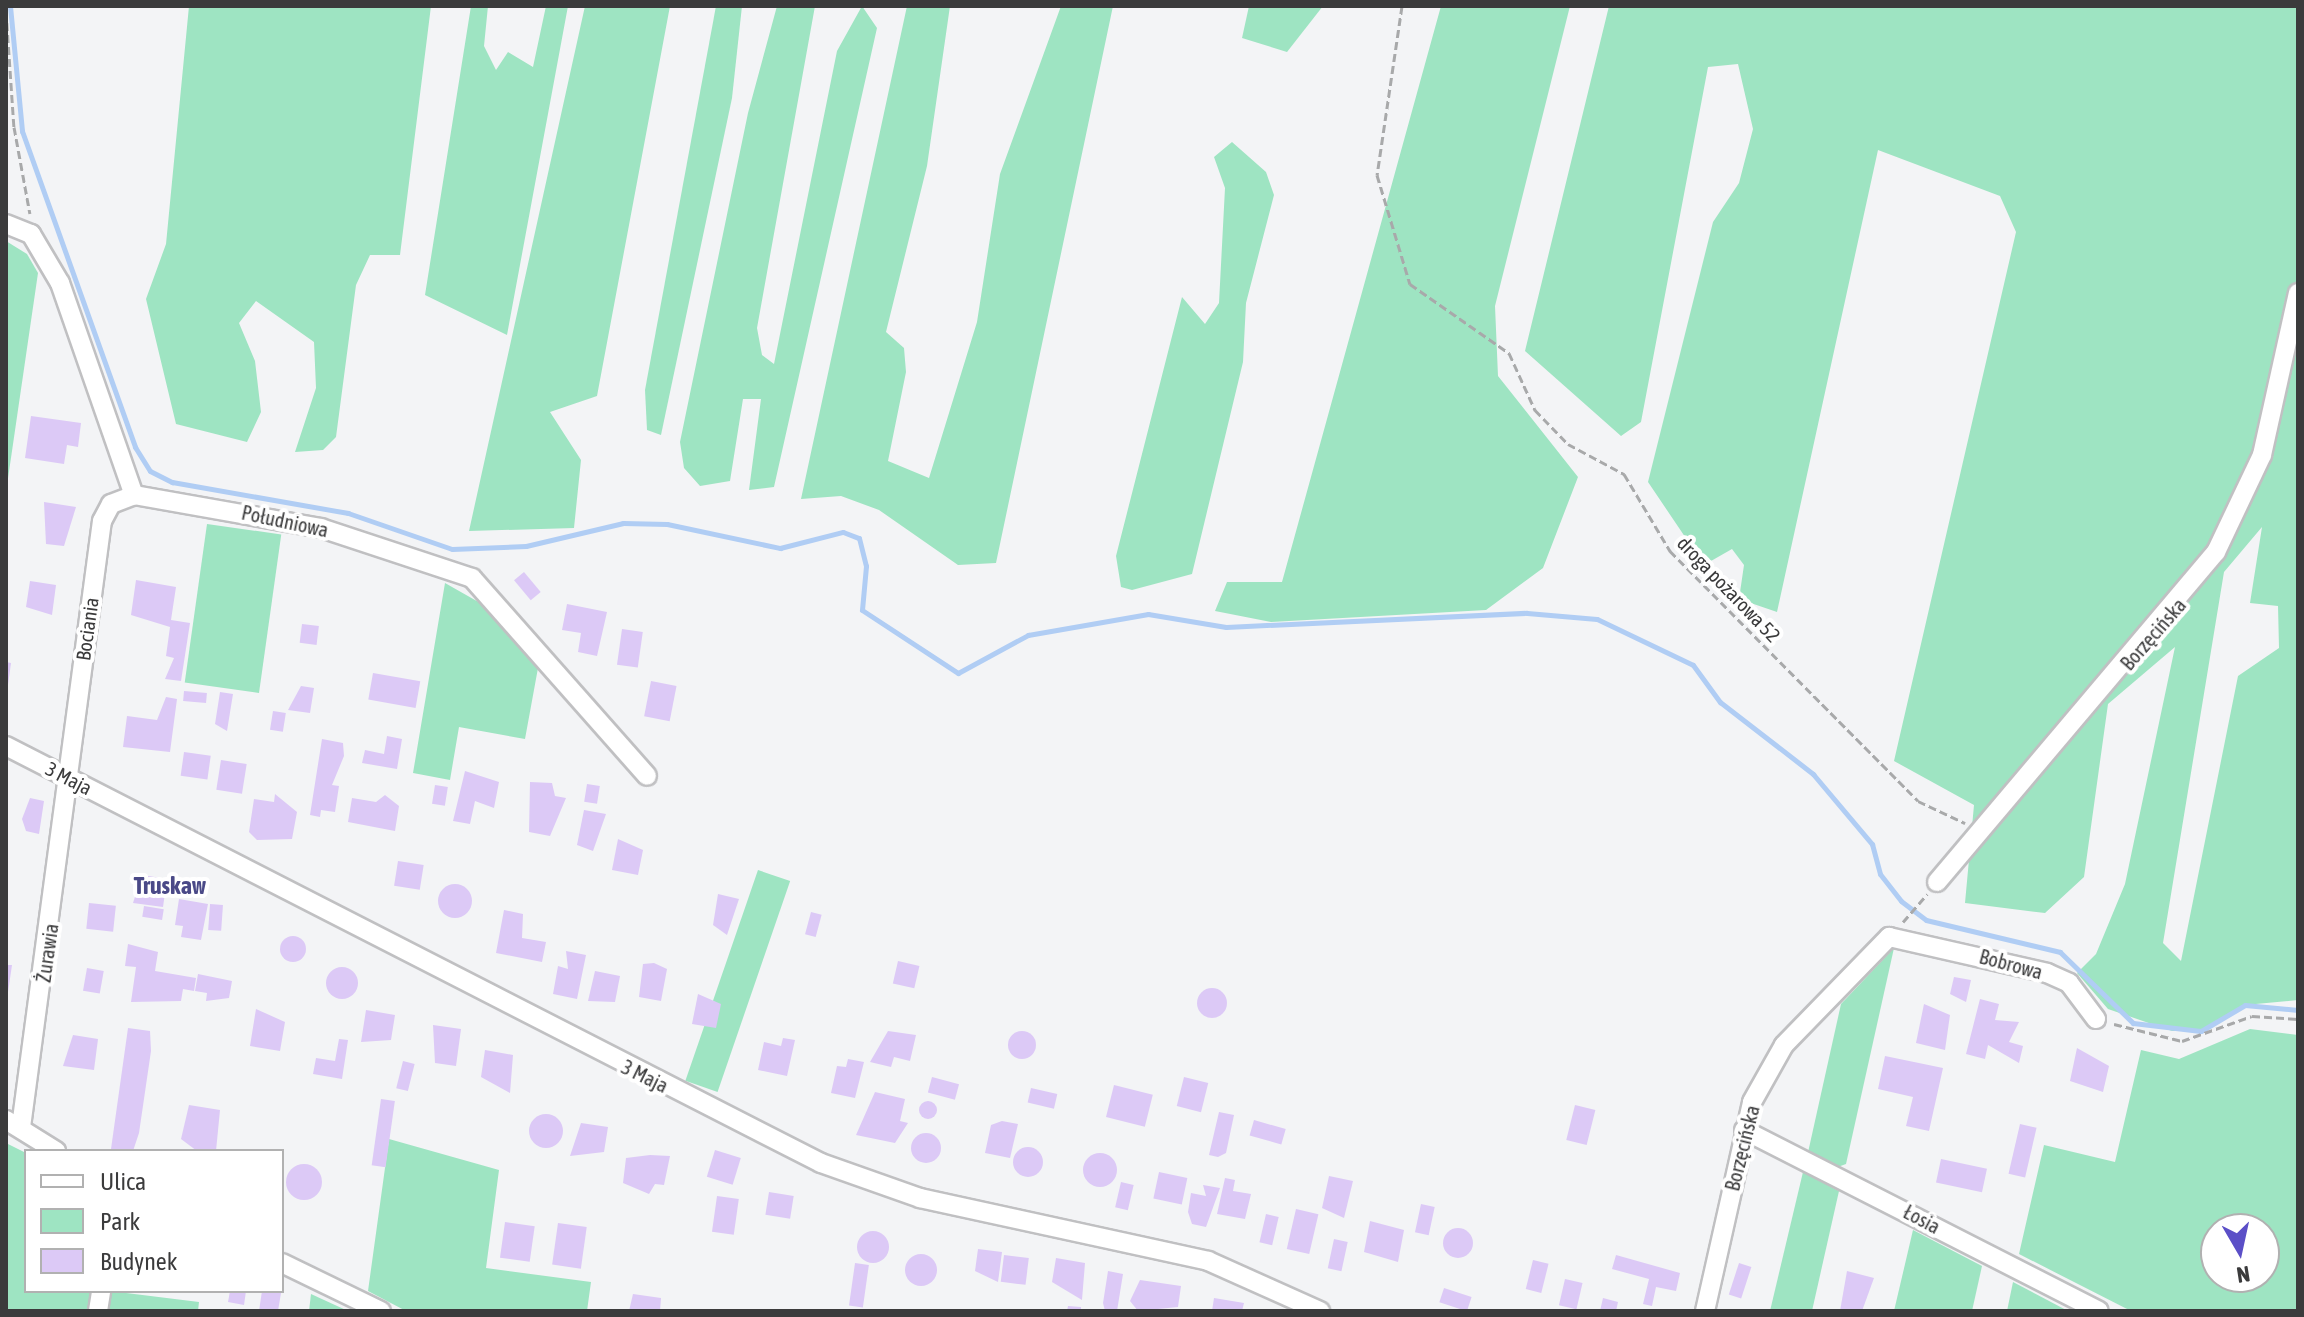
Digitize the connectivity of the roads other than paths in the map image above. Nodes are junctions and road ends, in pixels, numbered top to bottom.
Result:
1 (6, 224) edge
2 (2298, 293) edge
3 (134, 495) junction
4 (6, 746) edge
5 (647, 776) dead end
6 (72, 780) junction
7 (1937, 882) road end
8 (1889, 937) joint
9 (2096, 1019) road end
10 (14, 1124) edge
11 (1744, 1130) junction
12 (53, 1149) edge
13 (284, 1264) edge
14 (381, 1311) edge
15 (1320, 1311) edge
16 (1705, 1311) edge
17 (2099, 1311) edge

1 - 3 street
2 - 7 street, Borzęcińska
3 - 5 street, Południowa
3 - 6 street, Bociania
4 - 6 street, 3 Maja
6 - 10 street, Żurawia
6 - 15 street, 3 Maja
8 - 9 street, Bobrowa
8 - 11 street, Borzęcińska
10 - 12 street
11 - 16 street, Borzęcińska
11 - 17 street, Łosia
13 - 14 street

